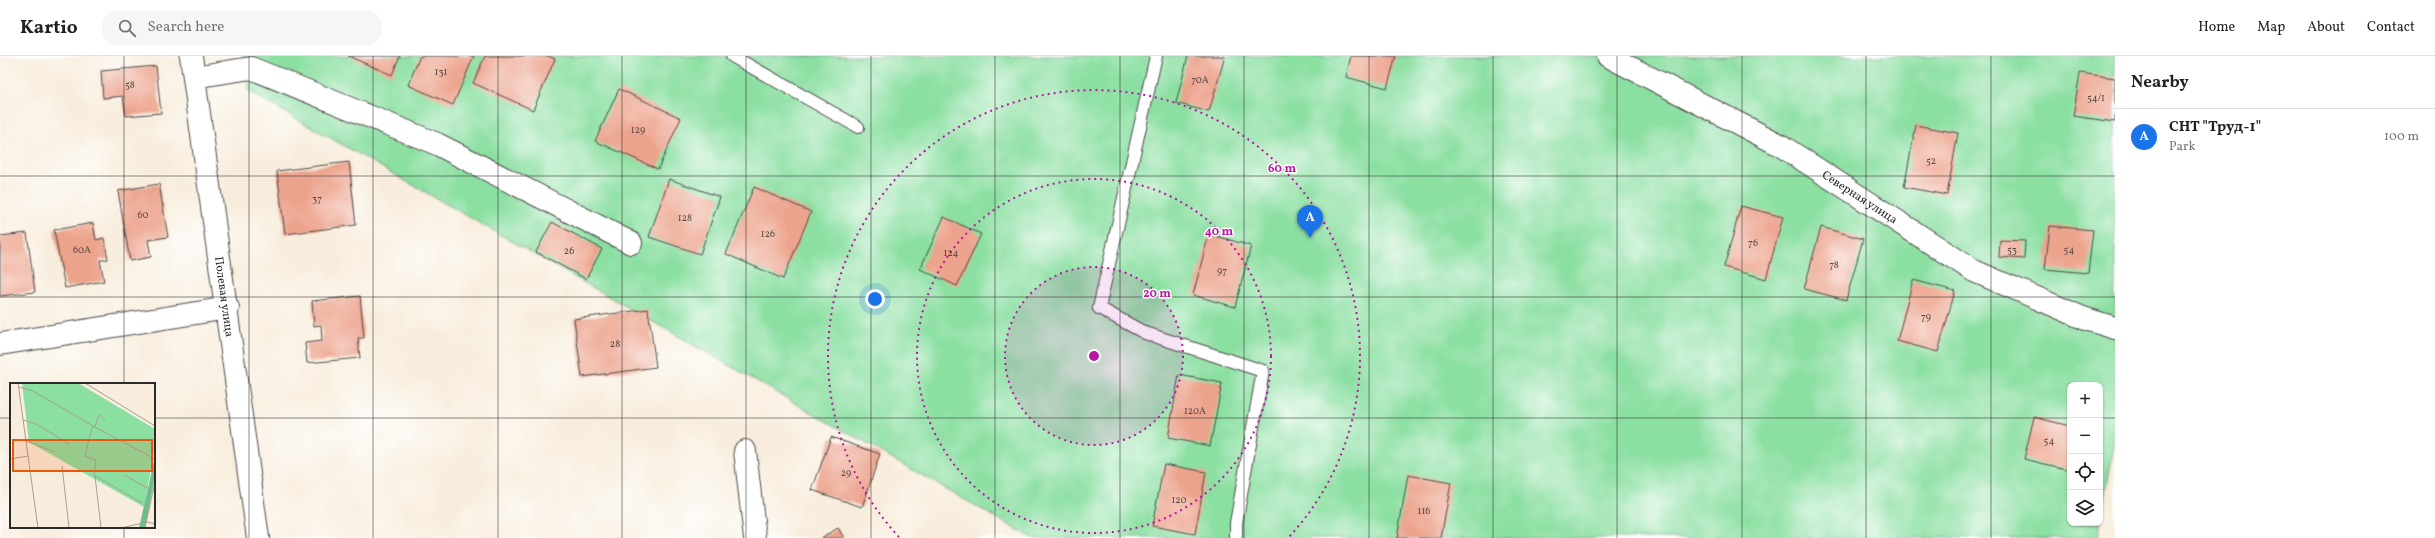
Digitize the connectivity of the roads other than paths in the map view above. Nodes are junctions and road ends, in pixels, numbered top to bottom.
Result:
1 (732, 56) edge
2 (1156, 56) edge
3 (1608, 56) edge
4 (193, 66) edge
5 (858, 127) dead end
6 (631, 243) dead end
7 (228, 308) junction
8 (2115, 328) edge
9 (0, 344) edge
10 (745, 452) dead end
11 (258, 538) edge
12 (755, 538) edge
13 (1236, 538) edge

1 - 5 lane
2 - 13 lane
3 - 8 street, Северная улица
4 - 6 street
4 - 7 street, Полевая улица
7 - 9 street
7 - 11 street, Полевая улица
10 - 12 street

